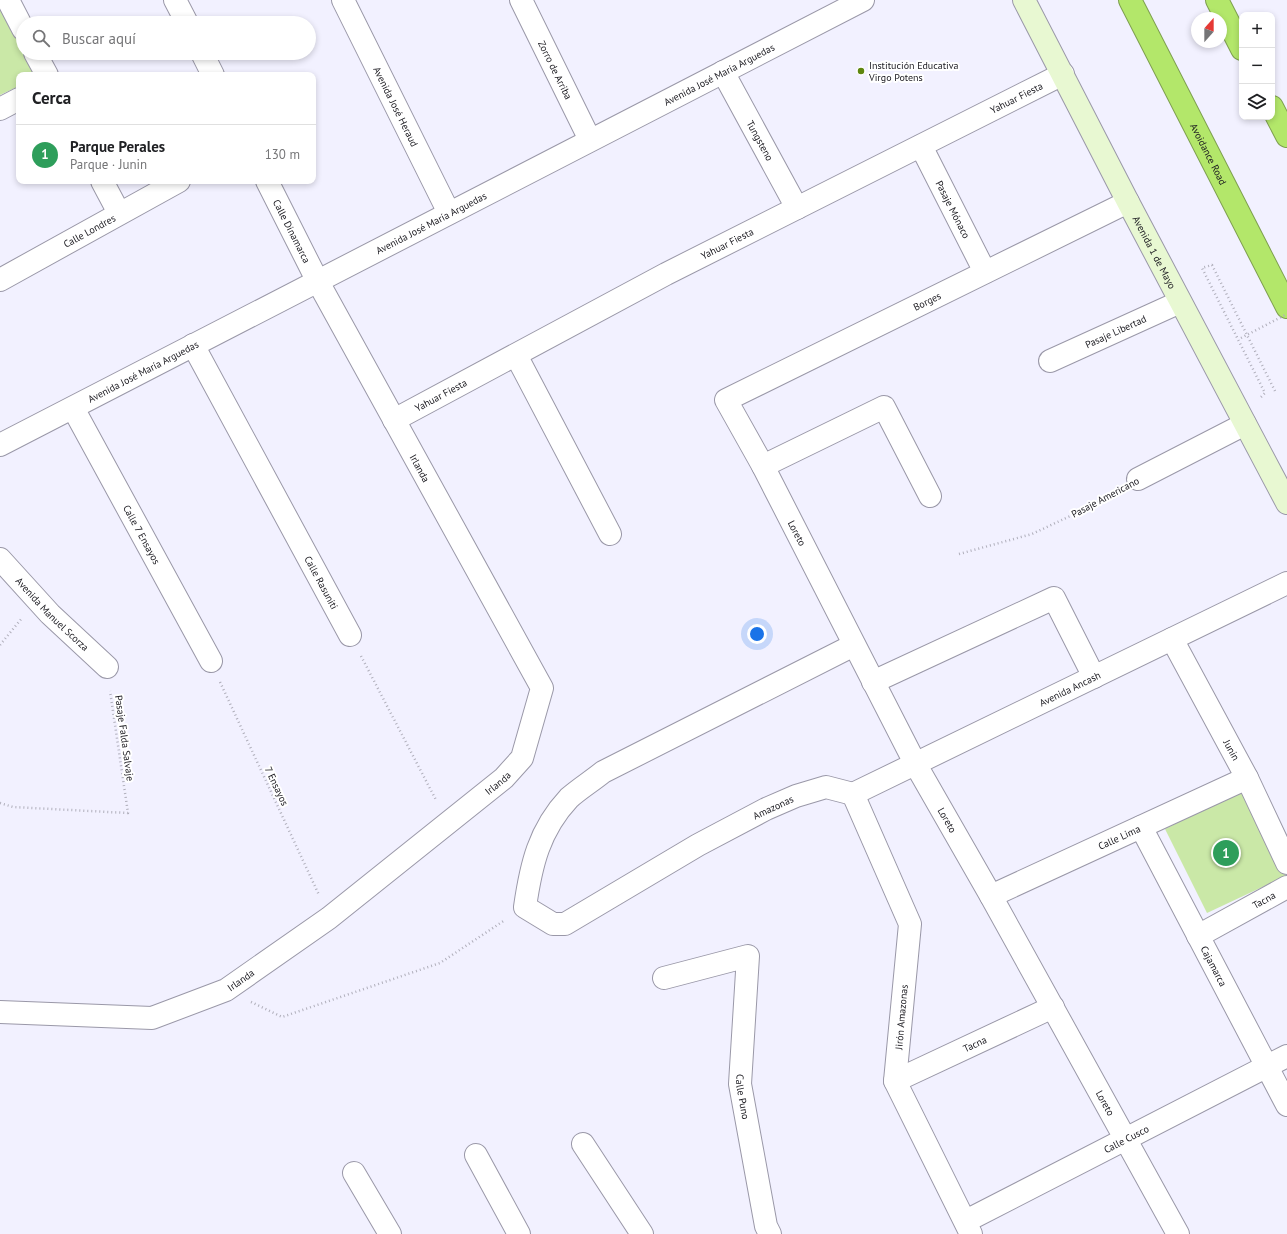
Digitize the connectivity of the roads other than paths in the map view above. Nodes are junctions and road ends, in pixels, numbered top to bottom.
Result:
1 (8, 0) edge
2 (175, 0) edge
3 (343, 0) edge
4 (863, 0) edge
5 (1024, 0) edge
6 (1130, 0) edge
7 (1217, 0) edge
8 (526, 2) edge
9 (16, 16) edge
10 (183, 16) edge
11 (1241, 48) edge
12 (39, 60) edge
13 (206, 60) edge
14 (45, 72) edge
15 (212, 72) edge
16 (723, 72) junction
17 (1063, 74) junction
18 (16, 101) edge
19 (0, 109) edge
20 (1275, 113) edge
21 (1287, 136) edge
22 (590, 140) junction
23 (921, 146) junction
24 (104, 184) edge
25 (173, 184) edge
26 (269, 184) edge
27 (1128, 202) junction
28 (797, 208) junction
29 (119, 213) junction
30 (449, 213) junction
31 (985, 272) junction
32 (0, 280) edge
33 (317, 280) junction
34 (1180, 302) junction
35 (1287, 307) edge
36 (193, 345) junction
37 (516, 355) junction
38 (1050, 361) dead end
39 (726, 400) joint
40 (73, 408) junction
41 (394, 420) junction
42 (1245, 424) junction
43 (0, 445) edge
44 (763, 466) junction
45 (1138, 479) road end
46 (930, 496) dead end
47 (1287, 504) edge
48 (610, 534) dead end
49 (0, 559) edge
50 (1287, 583) edge
51 (350, 635) road end
52 (1172, 639) junction
53 (854, 645) junction
54 (211, 661) road end
55 (107, 667) road end
56 (1094, 677) junction
57 (873, 682) junction
58 (916, 765) junction
59 (1247, 778) junction
60 (853, 794) junction
61 (1141, 827) junction
62 (1287, 863) edge
63 (1287, 888) edge
64 (992, 896) junction
65 (1198, 936) junction
66 (664, 978) dead end
67 (1053, 1007) junction
68 (0, 1012) edge
69 (1287, 1056) edge
70 (1267, 1066) junction
71 (895, 1081) junction
72 (1287, 1105) edge
73 (1126, 1138) junction
74 (583, 1144) dead end
75 (476, 1155) dead end
76 (354, 1173) dead end
77 (968, 1228) edge
78 (763, 1231) edge
79 (390, 1234) edge
80 (520, 1234) edge
81 (642, 1234) edge
82 (1178, 1234) edge

1 - 9 street
2 - 10 street
3 - 30 street, Avenida José Heraud
4 - 16 street, Avenida José María Arguedas
5 - 17 street, Avenida 1 de Mayo
6 - 35 highway, Avoidance Road
7 - 11 highway
8 - 22 street, Zorro de Arriba
12 - 14 street
13 - 15 street
16 - 22 street, Avenida José María Arguedas
16 - 28 street, Tungsteno
17 - 23 street, Yahuar Fiesta
17 - 27 street, Avenida 1 de Mayo
18 - 19 street
20 - 21 highway
22 - 30 street, Avenida José María Arguedas
23 - 28 street, Yahuar Fiesta
23 - 31 street, Pasaje Mónaco
24 - 29 street
25 - 29 street, Calle Londres
26 - 33 street, Calle Dinamarca
27 - 31 street, Borges
27 - 34 street, Avenida 1 de Mayo
28 - 37 street, Yahuar Fiesta
29 - 32 street, Calle Londres
30 - 33 street, Avenida José María Arguedas
31 - 39 street, Borges
33 - 36 street, Avenida José María Arguedas
33 - 41 street, Irlanda
34 - 38 street, Pasaje Libertad
34 - 42 street, Avenida 1 de Mayo
36 - 40 street, Avenida José María Arguedas
36 - 51 street, Calle Rasuniti
37 - 41 street, Yahuar Fiesta
37 - 48 street
39 - 44 street, Loreto
40 - 43 street, Avenida José María Arguedas
40 - 54 street, Calle 7 Ensayos
41 - 68 street, Irlanda
42 - 45 street, Pasaje Americano
42 - 47 street, Avenida 1 de Mayo
44 - 46 street
44 - 53 street, Loreto
49 - 55 street, Avenida Manuel Scorza
50 - 52 street, Avenida Ancash
52 - 56 street, Avenida Ancash
52 - 59 street, Junin
53 - 57 street, Loreto
53 - 60 street, Amazonas
56 - 57 street
56 - 58 street, Avenida Ancash
57 - 58 street, Loreto
58 - 60 street, Avenida Ancash
58 - 64 street, Loreto
59 - 61 street, Calle Lima
59 - 62 street, Junin
60 - 71 street, Jirón Amazonas
61 - 64 street, Calle Lima
61 - 65 street, Cajamarca
63 - 65 street, Tacna
64 - 67 street, Loreto
65 - 70 street, Cajamarca
66 - 78 street, Calle Puno
67 - 71 street, Tacna
67 - 73 street, Loreto
69 - 70 street, Calle Cusco
70 - 72 street, Cajamarca
70 - 73 street, Calle Cusco
71 - 77 street
73 - 77 street, Calle Cusco
73 - 82 street, Loreto
74 - 81 street
75 - 80 street
76 - 79 street

